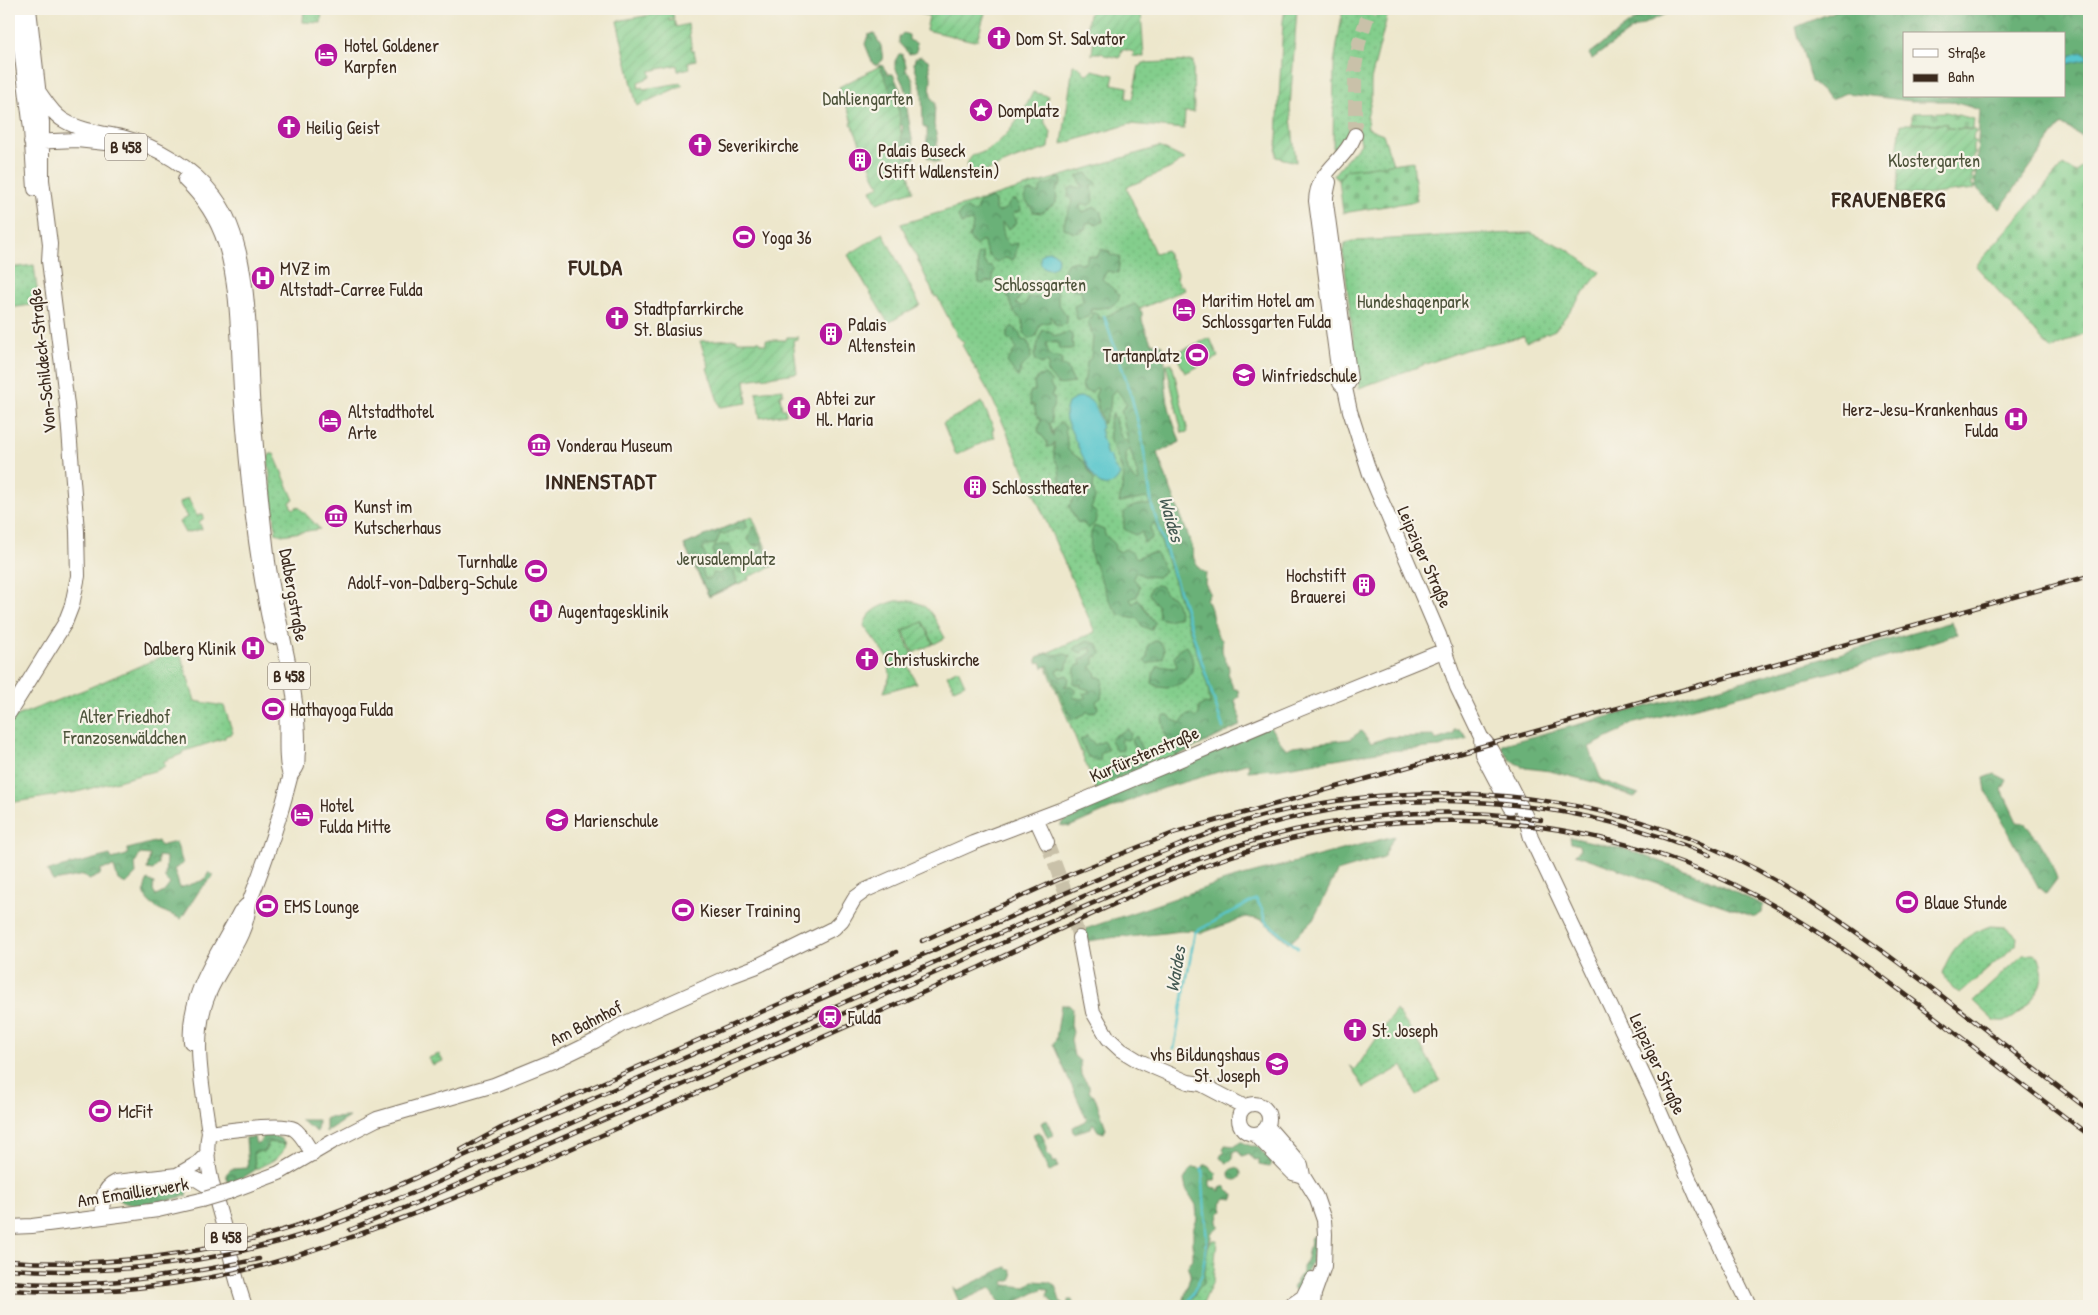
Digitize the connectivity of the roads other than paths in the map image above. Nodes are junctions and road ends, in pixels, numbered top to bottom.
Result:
1 (16, 9) edge
2 (29, 9) edge
3 (39, 92) junction
4 (93, 132) junction
5 (1355, 135) tunnel mouth
6 (39, 141) junction
7 (1333, 167) junction
8 (234, 258) junction
9 (1345, 388) junction
10 (1445, 650) junction
11 (9, 713) edge
12 (1036, 819) junction
13 (1047, 843) tunnel mouth
14 (858, 894) joint
15 (1079, 938) tunnel mouth
16 (1242, 1112) junction
17 (1267, 1126) junction
18 (1255, 1134) junction
19 (208, 1143) junction
20 (313, 1154) junction
21 (178, 1175) junction
22 (1303, 1176) junction
23 (214, 1190) junction
24 (103, 1216) junction
25 (9, 1227) edge
26 (1323, 1259) junction
27 (1295, 1303) edge
28 (246, 1306) edge
29 (1313, 1306) edge
30 (1749, 1306) edge

1 - 6 main road, Von-Schildeck-Straße
2 - 3 main road, Von-Schildeck-Straße
3 - 4 main road, B 458
3 - 6 main road, Von-Schildeck-Straße
4 - 6 main road
4 - 8 main road, B 458
5 - 7 main road
6 - 8 main road, B 458
6 - 11 main road, Von-Schildeck-Straße
7 - 9 main road, Leipziger Straße
7 - 9 main road, Leipziger Straße
8 - 19 main road, Dalbergstraße / B 458
9 - 10 main road, Leipziger Straße
10 - 12 main road, Kurfürstenstraße
10 - 30 main road, Leipziger Straße
12 - 13 main road
12 - 14 main road, Kurfürstenstraße
14 - 20 main road, Am Bahnhof
15 - 16 main road
16 - 17 main road
16 - 18 main road
17 - 18 main road
17 - 22 main road
18 - 22 main road
19 - 20 main road
19 - 21 main road
19 - 23 main road, B 458
20 - 24 main road, Am Emaillierwerk, bridge
21 - 23 main road
21 - 24 main road
22 - 26 main road
23 - 28 main road, B 458
24 - 25 main road, Am Emaillierwerk
26 - 27 main road
26 - 29 main road
27 - 29 main road

